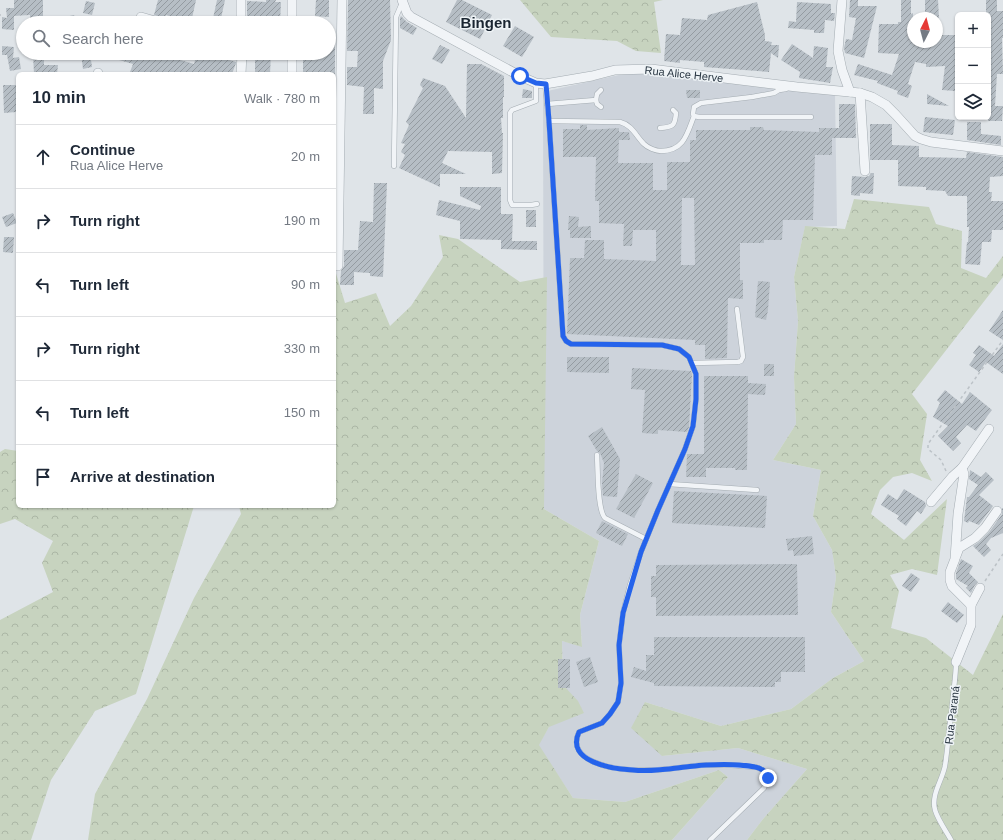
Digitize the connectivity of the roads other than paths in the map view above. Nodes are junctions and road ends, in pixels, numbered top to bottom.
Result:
1 (241, 0) edge
2 (292, 0) edge
3 (342, 0) edge
4 (842, 0) edge
5 (402, 1) edge
6 (241, 16) edge
7 (292, 16) edge
8 (242, 60) edge
9 (292, 60) edge
10 (241, 72) edge
11 (292, 72) edge
12 (541, 84) junction
13 (797, 87) junction
14 (601, 90) dead end
15 (850, 92) junction
16 (860, 94) junction
17 (596, 100) junction
18 (547, 104) junction
19 (600, 107) dead end
20 (673, 110) dead end
21 (694, 116) junction
22 (811, 117) dead end
23 (549, 121) junction
24 (660, 128) dead end
25 (1003, 151) edge
26 (394, 166) dead end
27 (865, 171) dead end
28 (537, 204) dead end
29 (338, 266) dead end
30 (737, 309) dead end
31 (692, 363) junction
32 (989, 429) dead end
33 (597, 455) dead end
34 (962, 468) junction
35 (669, 484) junction
36 (757, 490) dead end
37 (931, 502) dead end
38 (996, 511) dead end
39 (646, 539) junction
40 (955, 559) junction
41 (980, 588) road end
42 (972, 605) junction
43 (956, 662) joint
44 (710, 840) edge
45 (952, 840) edge

1 - 6 street
2 - 7 street
3 - 29 street
4 - 15 street
5 - 12 street
5 - 26 lane
8 - 10 street
9 - 11 street
12 - 13 street, Rua Alice Herve
12 - 18 lane
12 - 28 lane
13 - 15 street, Rua Alice Herve
13 - 21 lane
14 - 17 lane
15 - 16 street, Rua Alice Herve
16 - 25 street, Rua Alice Herve
16 - 27 street
17 - 18 lane
17 - 19 lane
18 - 23 lane
20 - 24 lane
21 - 22 lane
21 - 23 lane
23 - 31 lane
30 - 31 lane
31 - 35 lane
32 - 34 street
33 - 39 lane
34 - 37 street
34 - 40 street
35 - 36 lane
35 - 39 lane
38 - 40 street
39 - 44 lane
40 - 42 street
41 - 42 street, Rua Paraná
42 - 43 street, Rua Paraná
43 - 45 lane, Rua Paraná

